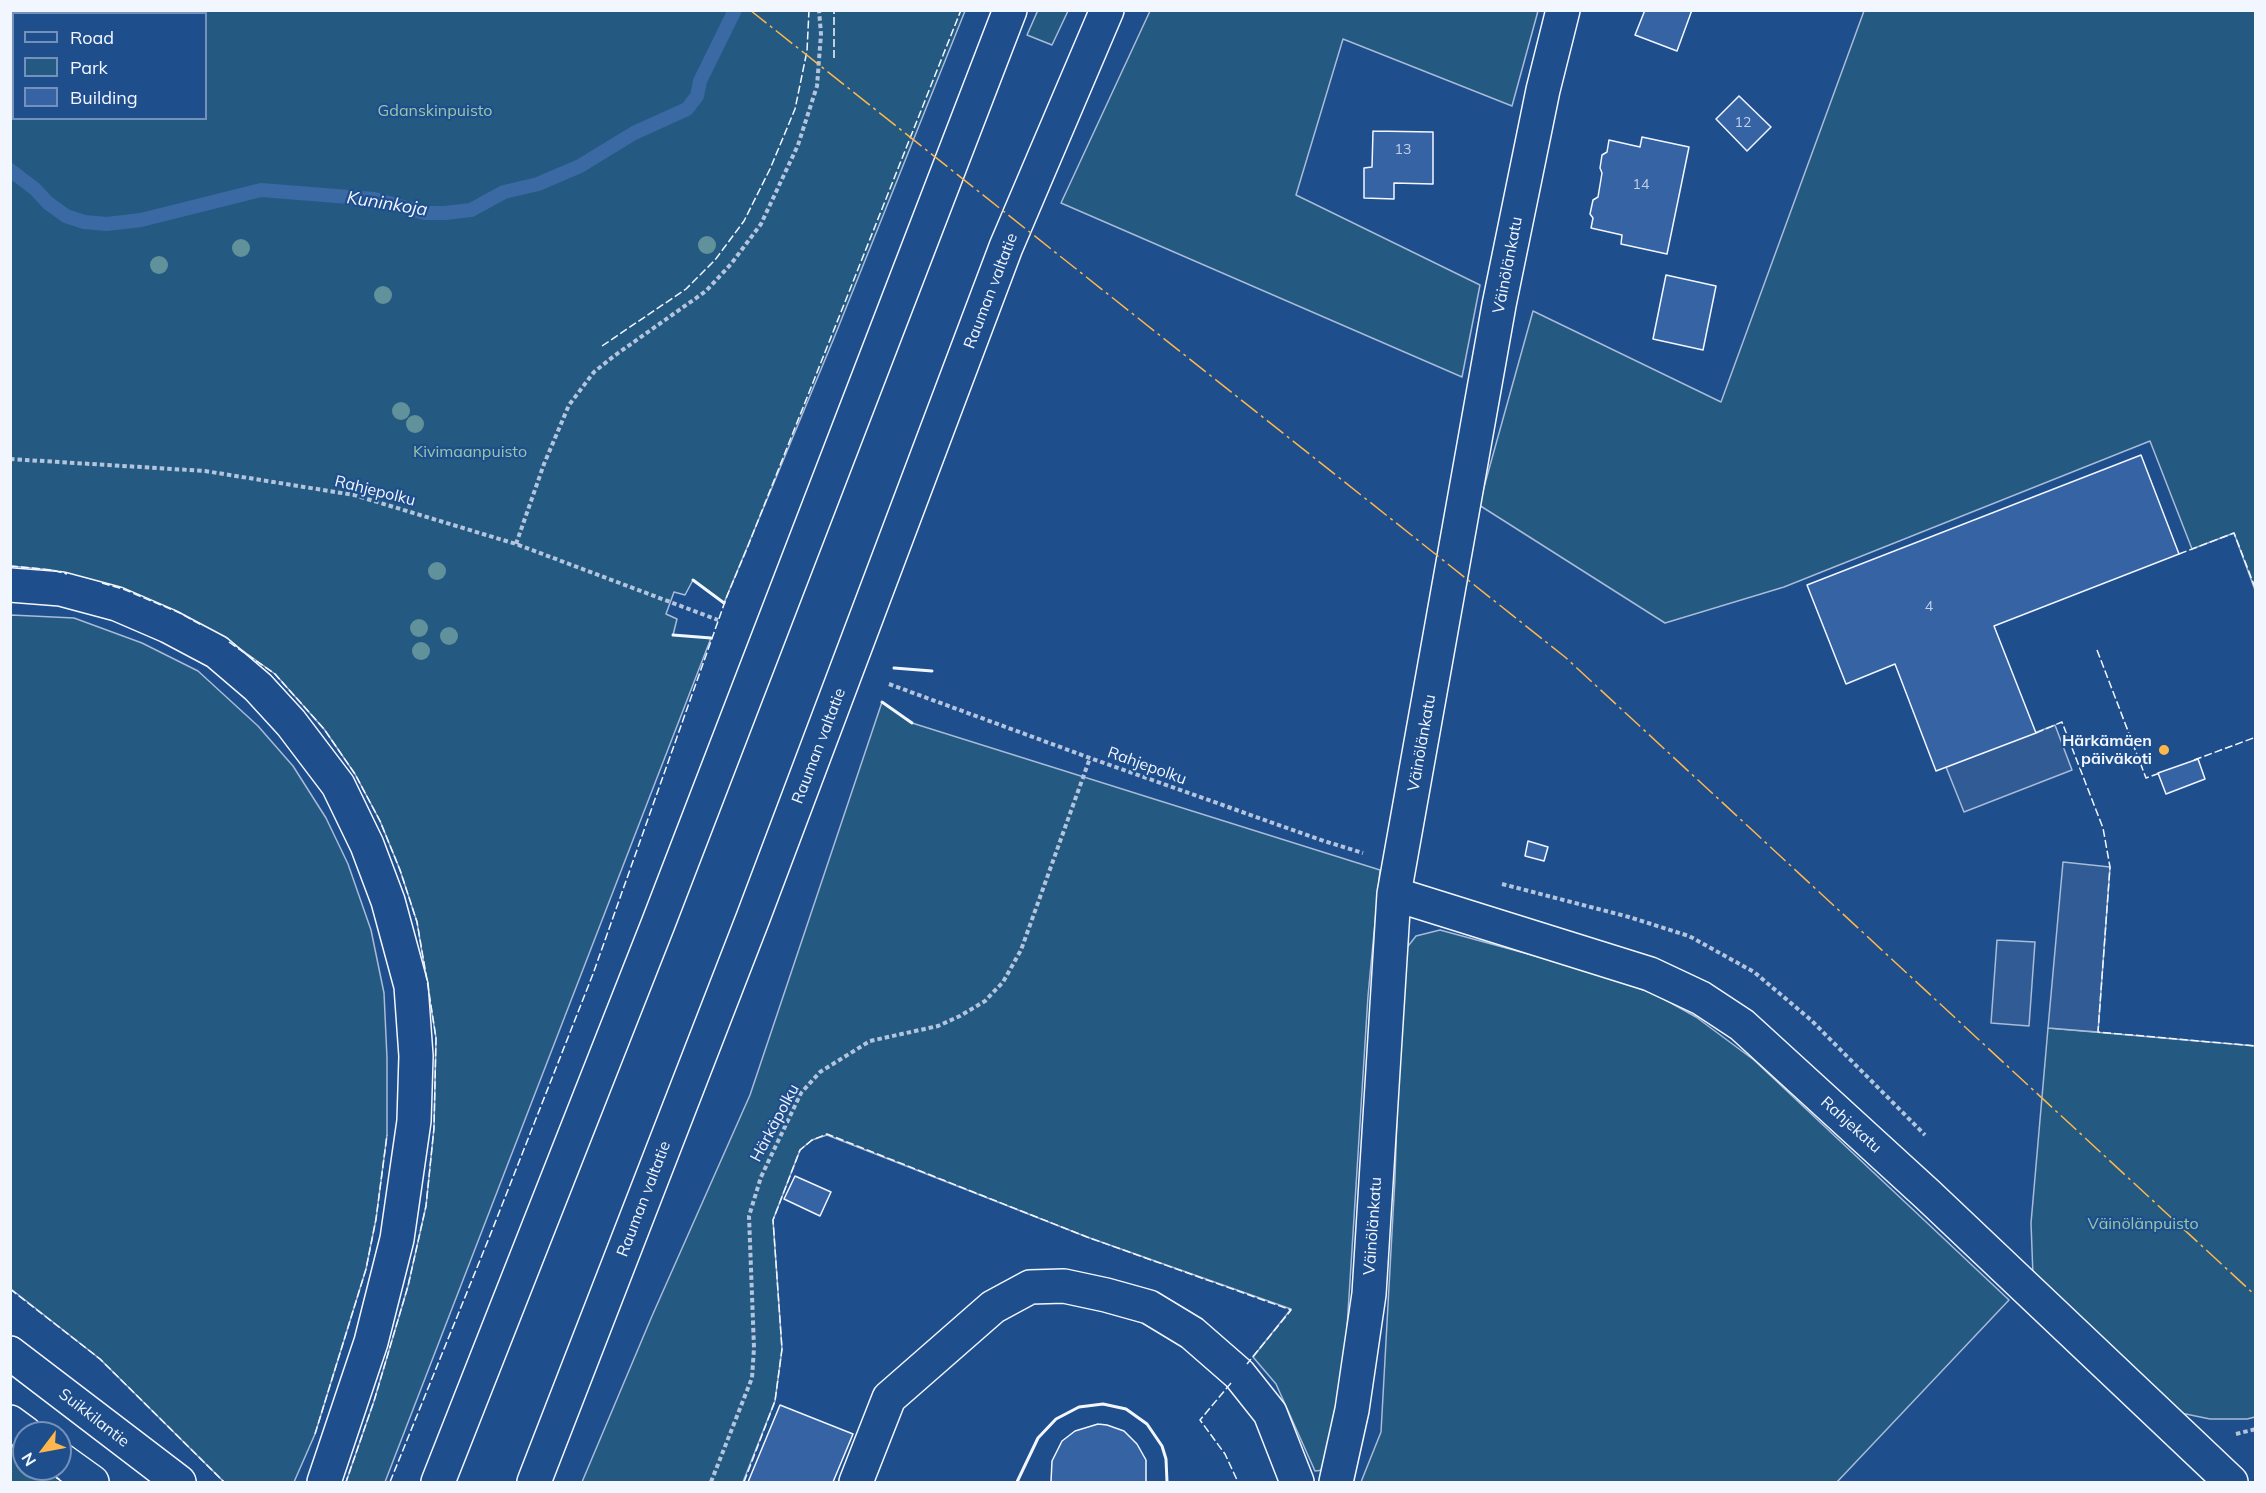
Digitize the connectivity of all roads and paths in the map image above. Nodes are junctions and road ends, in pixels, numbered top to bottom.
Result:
1 (819, 10) edge
2 (1010, 10) edge
3 (1107, 10) edge
4 (1563, 10) edge
5 (10, 459) edge
6 (516, 543) junction
7 (10, 585) edge
8 (718, 620) dead end
9 (889, 684) dead end
10 (1090, 758) junction
11 (1397, 879) junction
12 (10, 1353) edge
13 (72, 1468) edge
14 (92, 1482) edge
15 (179, 1482) edge
16 (324, 1482) edge
17 (438, 1482) edge
18 (534, 1482) edge
19 (711, 1482) edge
20 (856, 1482) edge
21 (1297, 1482) edge
22 (1336, 1482) edge
23 (2232, 1482) edge

1 - 6 path
2 - 17 main road
3 - 18 main road, Rauman valtatie
4 - 11 main road, Väinölänkatu
5 - 6 path, Rahjepolku
6 - 8 path, Rahjepolku
7 - 16 main road
9 - 10 path, Rahjepolku
10 - 11 path, Rahjepolku
10 - 19 path, Härkäpolku
11 - 22 main road, Väinölänkatu
11 - 23 main road, Rahjekatu
12 - 15 main road, Suikkilantie
13 - 14 main road
20 - 21 main road

